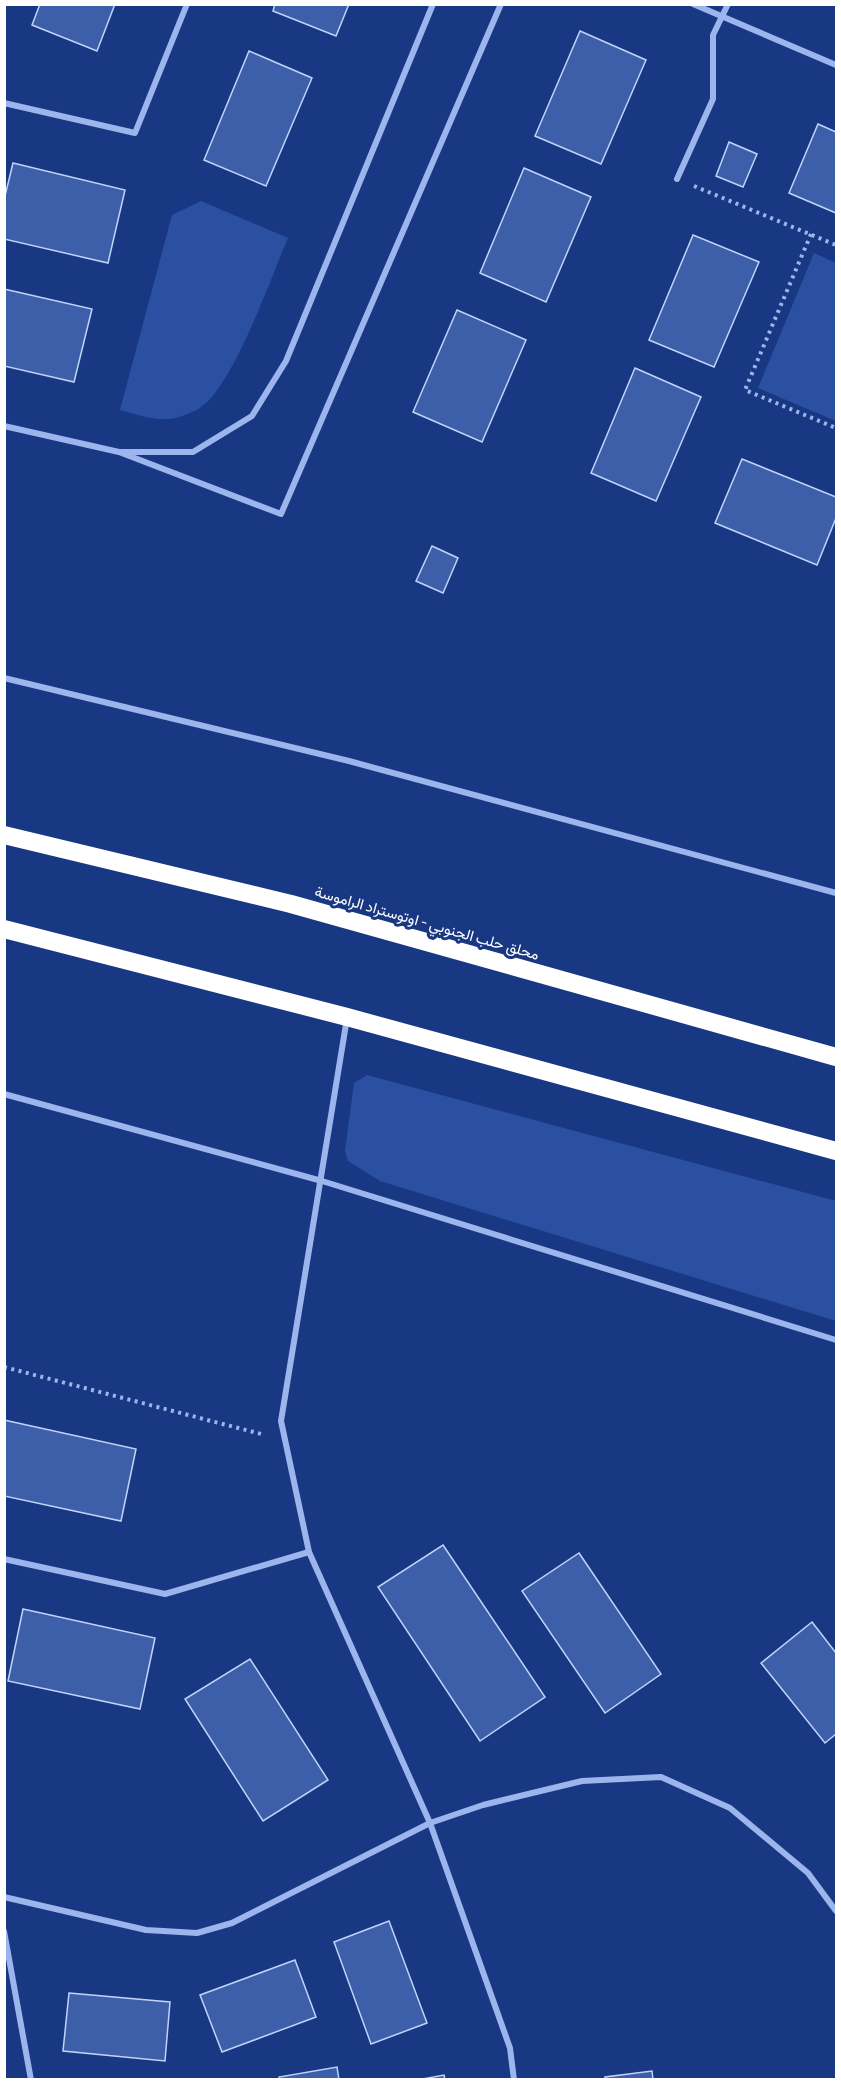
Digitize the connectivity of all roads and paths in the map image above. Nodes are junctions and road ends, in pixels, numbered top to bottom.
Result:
1 (187, 4) edge
2 (433, 4) edge
3 (501, 4) edge
4 (693, 4) edge
5 (728, 4) edge
6 (722, 16) junction
7 (837, 65) edge
8 (4, 103) edge
9 (677, 178) joint
10 (811, 234) junction
11 (837, 245) edge
12 (4, 426) edge
13 (837, 428) edge
14 (119, 452) junction
15 (4, 678) edge
16 (4, 835) edge
17 (837, 893) edge
18 (4, 929) edge
19 (347, 1017) junction
20 (837, 1057) edge
21 (4, 1094) edge
22 (837, 1151) edge
23 (322, 1181) junction
24 (837, 1340) edge
25 (4, 1367) edge
26 (285, 1440) junction
27 (309, 1552) junction
28 (4, 1559) edge
29 (430, 1823) junction
30 (4, 1896) edge
31 (837, 1911) edge
32 (4, 1931) edge
33 (30, 2079) edge
34 (514, 2079) edge

1 - 8 street
2 - 14 street
3 - 14 street
4 - 6 street
5 - 6 street
6 - 7 street
6 - 9 street
9 - 10 path
10 - 11 path
10 - 13 path
12 - 14 street
15 - 17 street
16 - 20 highway, محلق حلب الجنوبي - اوتوستراد الراموسة
18 - 19 highway
19 - 22 highway
19 - 23 street
21 - 23 street
23 - 24 street
23 - 26 street
25 - 26 path
26 - 27 street
27 - 28 street
27 - 29 street
29 - 30 street
29 - 31 street
29 - 34 street
32 - 33 street

